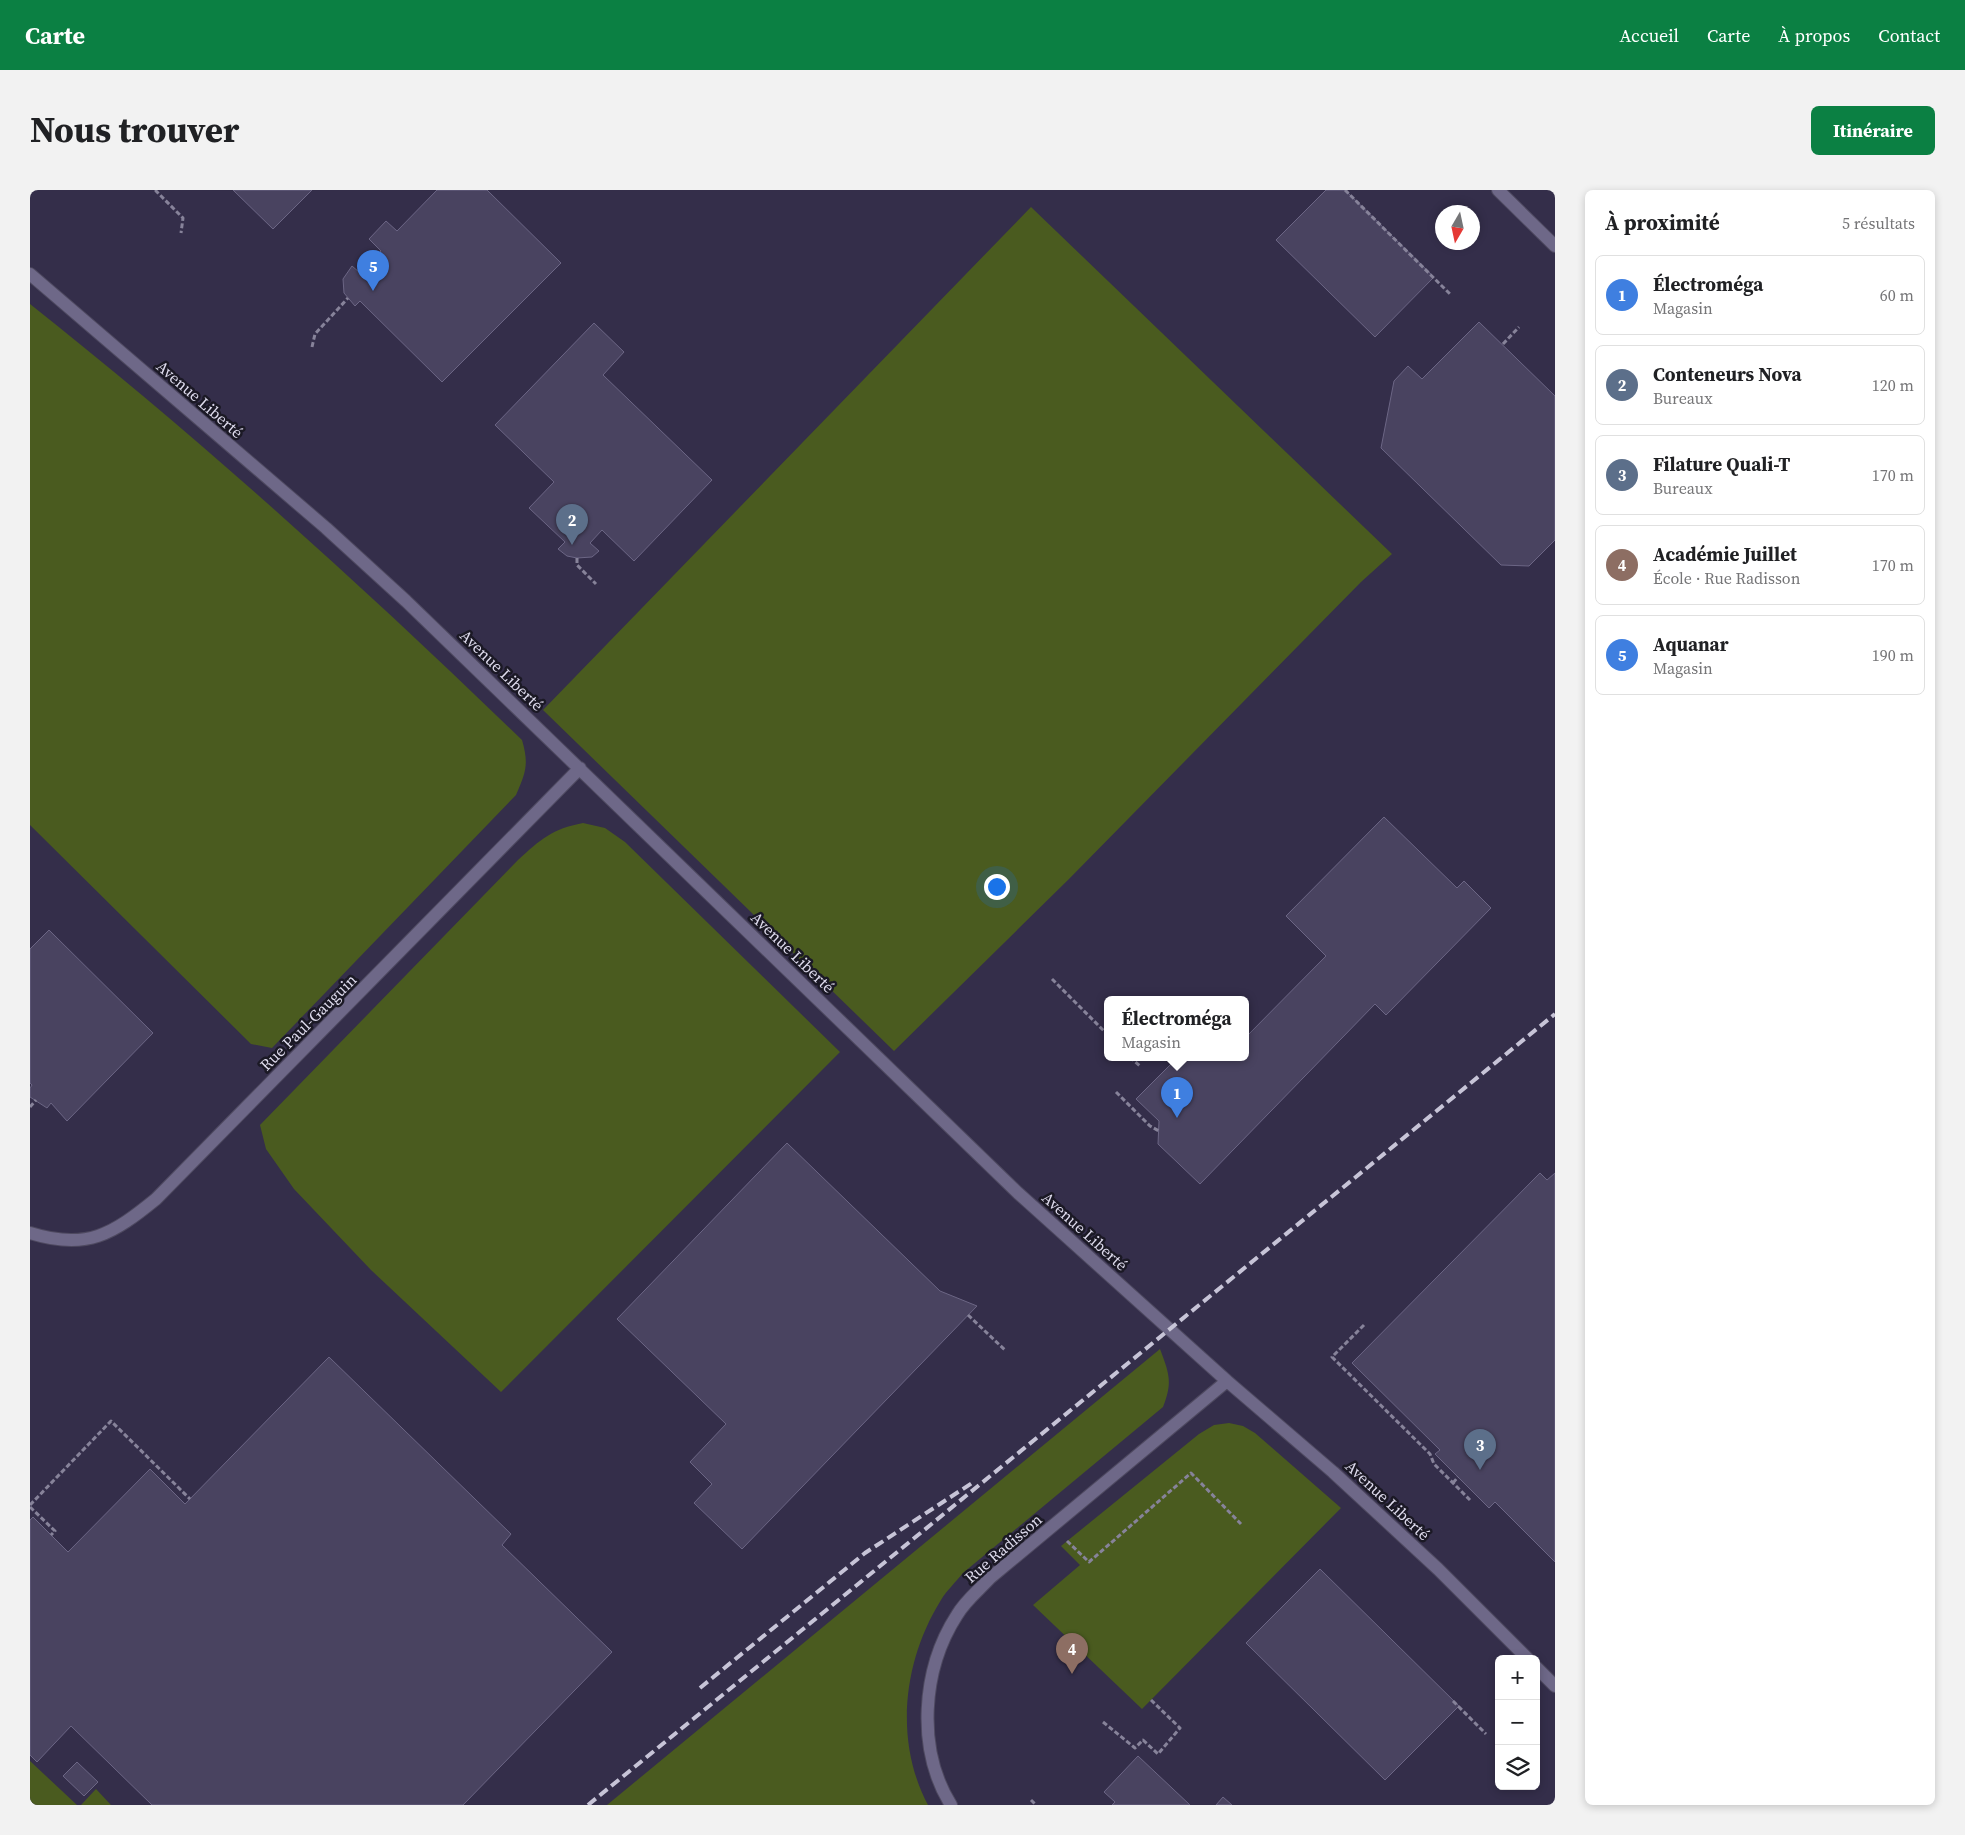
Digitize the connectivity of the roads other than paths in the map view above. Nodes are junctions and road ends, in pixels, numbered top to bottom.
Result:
1 (1498, 190) edge
2 (1555, 246) edge
3 (30, 274) edge
4 (580, 768) junction
5 (30, 1233) edge
6 (1226, 1381) junction
7 (1524, 1655) edge
8 (1540, 1671) edge
9 (1555, 1686) edge
10 (951, 1805) edge

1 - 2 street
3 - 4 street, Avenue Liberté
4 - 5 street, Rue Paul-Gauguin
4 - 6 street, Avenue Liberté
6 - 7 street, Avenue Liberté
6 - 10 street, Rue Radisson
8 - 9 street

